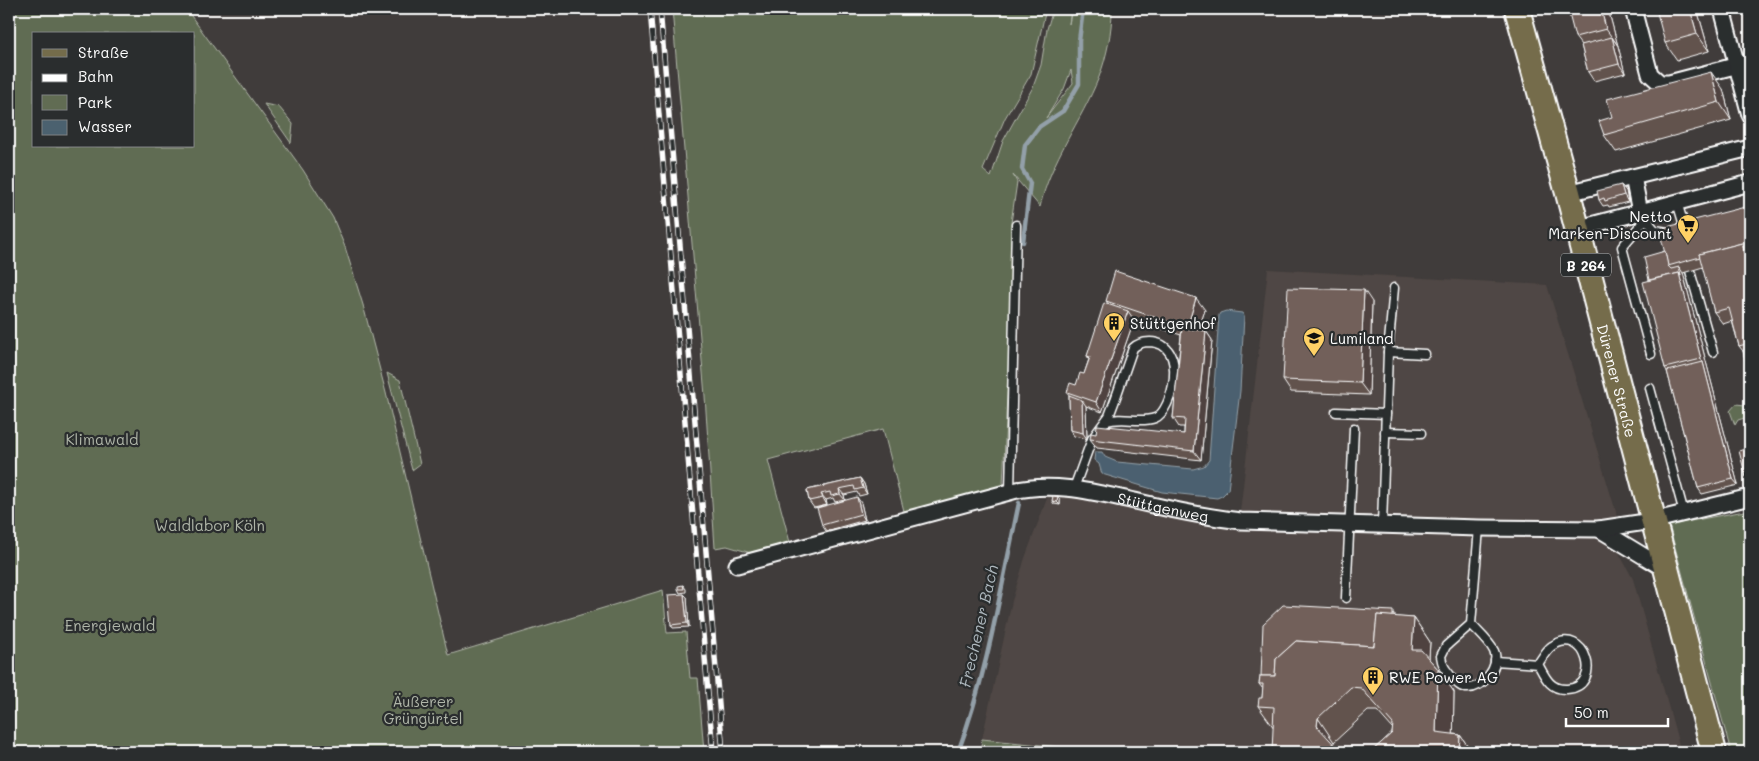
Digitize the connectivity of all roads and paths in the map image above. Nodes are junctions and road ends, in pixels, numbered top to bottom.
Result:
1 (1517, 9) edge
2 (1633, 9) edge
3 (1722, 9) edge
4 (1744, 64) edge
5 (1750, 115) edge
6 (1750, 148) edge
7 (1633, 177) junction
8 (1750, 183) edge
9 (1568, 193) junction
10 (1677, 202) junction
11 (1644, 211) junction
12 (1016, 225) dead end
13 (1691, 226) edge
14 (1576, 229) junction
15 (1681, 231) junction
16 (1690, 271) edge
17 (1394, 288) dead end
18 (1388, 352) junction
19 (1713, 352) dead end
20 (1426, 354) dead end
21 (1651, 354) dead end
22 (1650, 388) dead end
23 (1336, 412) dead end
24 (1386, 414) junction
25 (1105, 422) junction
26 (1354, 428) dead end
27 (1385, 432) junction
28 (1421, 433) dead end
29 (1074, 488) junction
30 (1015, 491) junction
31 (1750, 497) edge
32 (1684, 513) junction
33 (1652, 521) junction
34 (1349, 524) junction
35 (1382, 525) junction
36 (1478, 528) junction
37 (1598, 528) junction
38 (736, 565) dead end
39 (1665, 569) junction
40 (1346, 598) dead end
41 (1471, 624) junction
42 (1496, 661) junction
43 (1538, 664) junction
44 (1714, 752) edge

1 - 9 main road, Dürener Straße / B 264
2 - 4 street
3 - 4 street
4 - 5 street
6 - 7 street
7 - 9 street
7 - 11 street
8 - 10 street
9 - 14 main road, Dürener Straße / B 264
10 - 11 street
10 - 15 lane
11 - 14 street
11 - 15 lane
11 - 21 lane
12 - 30 lane
13 - 15 lane
14 - 33 main road, Dürener Straße / B 264
16 - 19 lane
17 - 18 lane
18 - 20 lane
18 - 24 lane
22 - 32 lane
23 - 24 lane
24 - 27 lane
25 - 25 lane
25 - 29 lane
26 - 34 lane
27 - 28 lane
27 - 35 lane
29 - 30 street, Stüttgenweg
29 - 34 street, Stüttgenweg
30 - 38 street, Stüttgenweg
31 - 32 street, Stüttgenweg
32 - 33 street, Stüttgenweg
33 - 37 street, Stüttgenweg
33 - 39 main road, Dürener Straße / B 264
34 - 35 street, Stüttgenweg
34 - 40 lane
35 - 36 street, Stüttgenweg
36 - 37 street, Stüttgenweg
36 - 41 lane
37 - 39 street
39 - 44 main road, Dürener Straße / B 264
41 - 42 lane
41 - 42 lane
42 - 43 lane
43 - 43 lane

